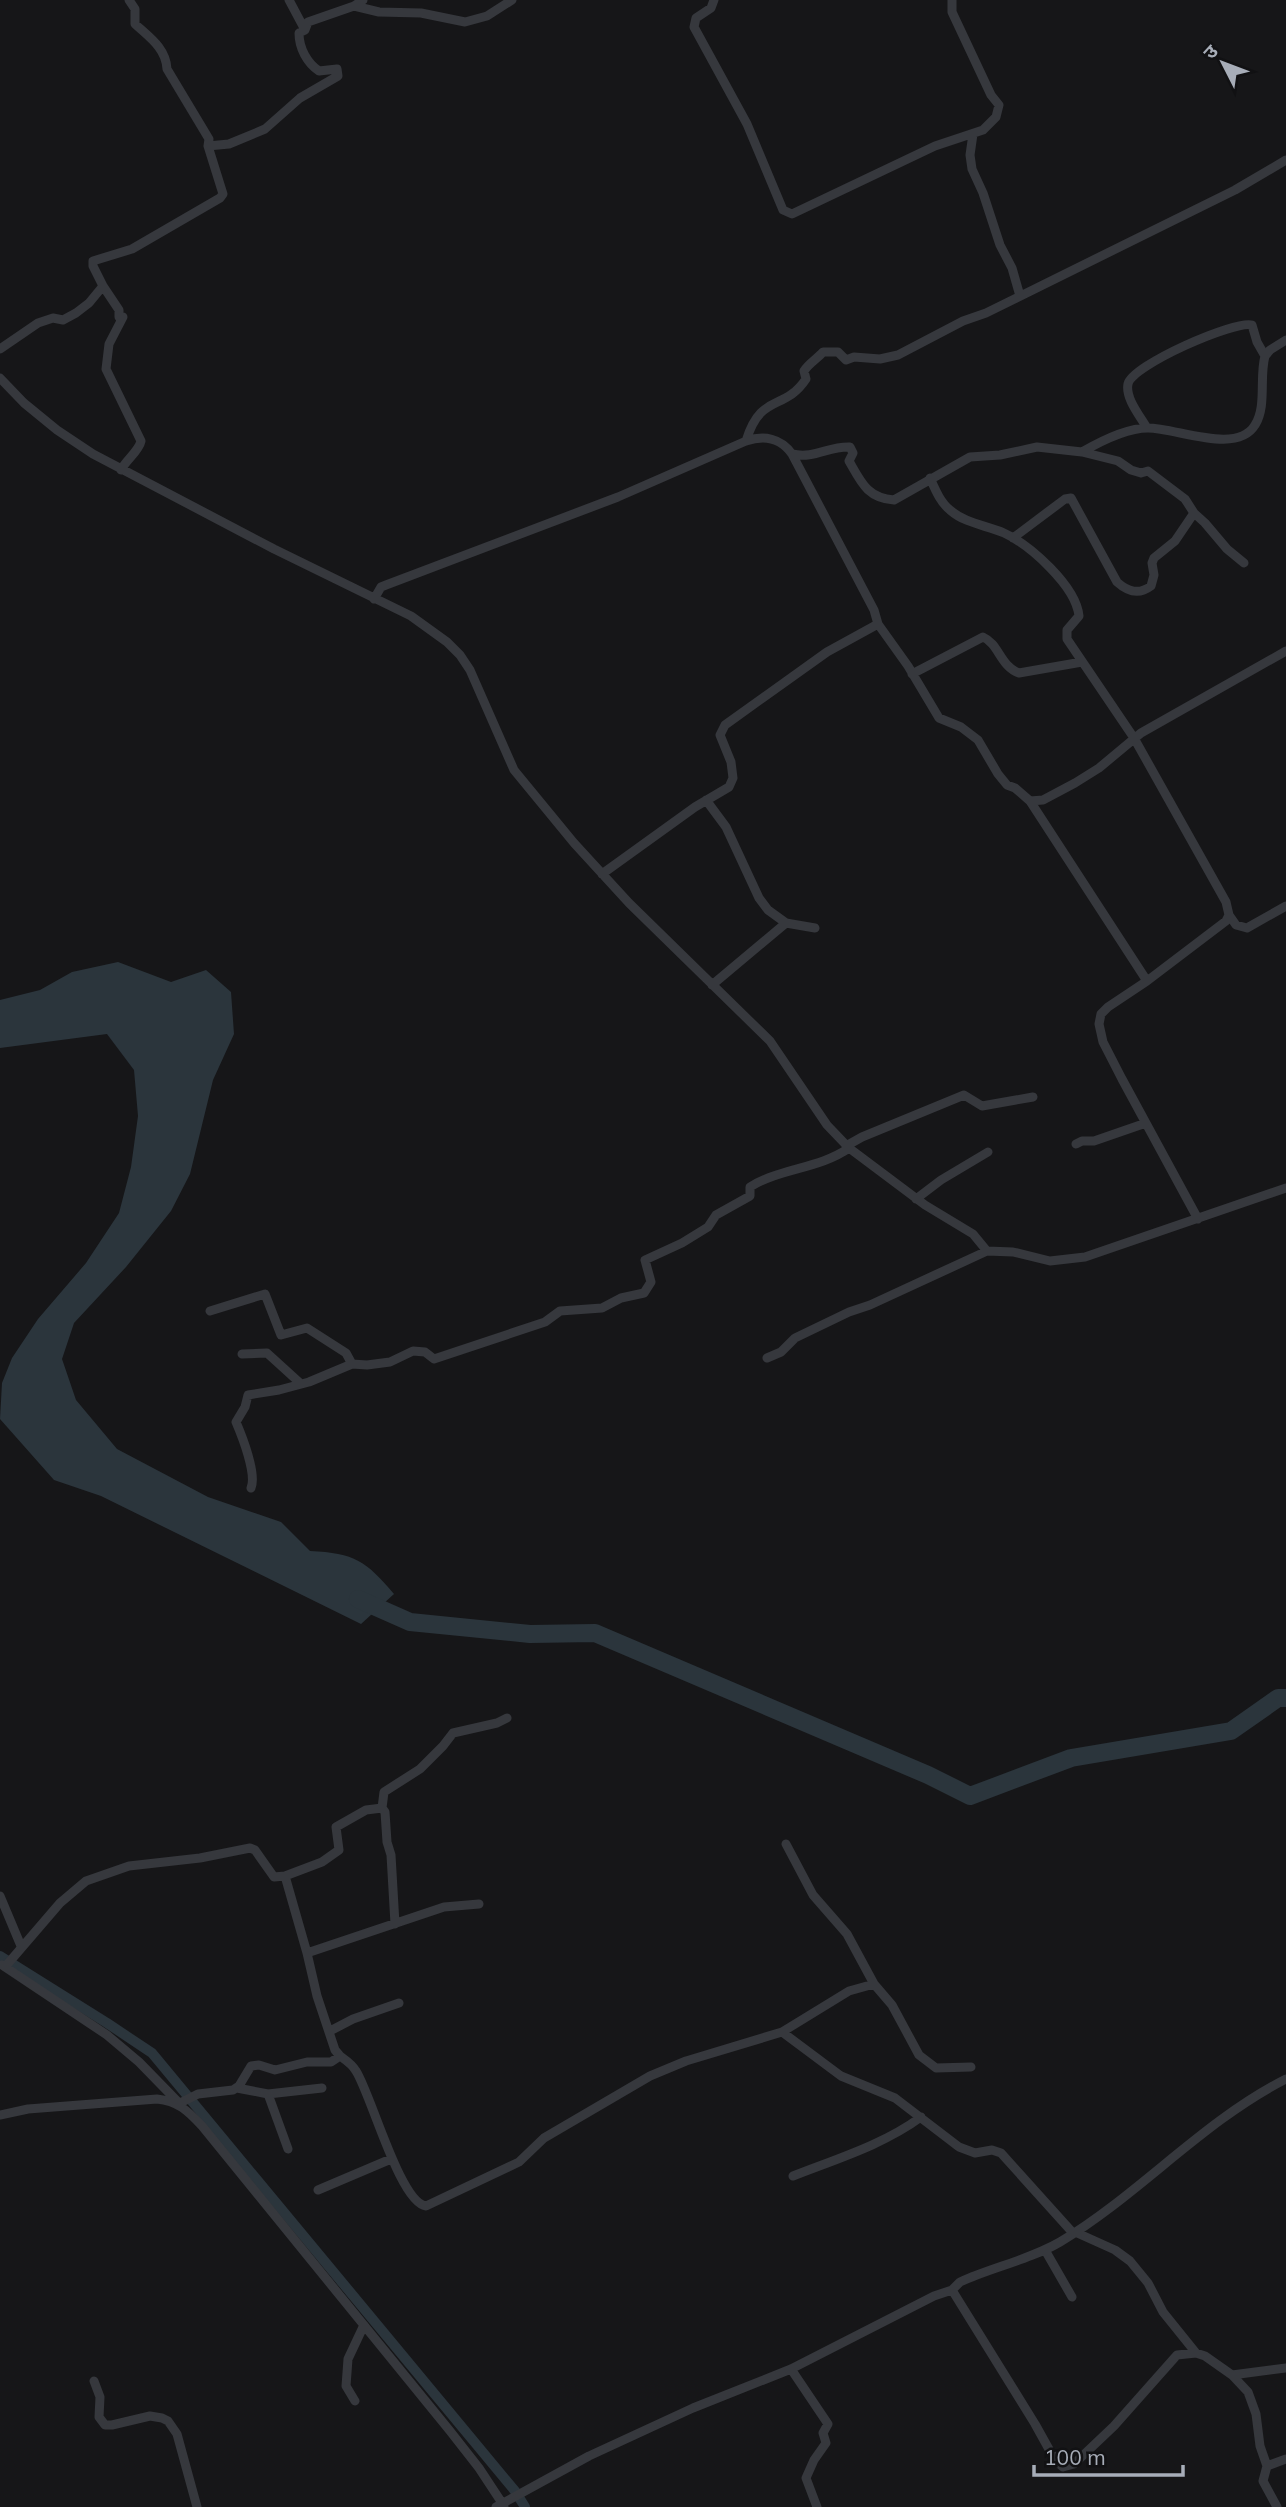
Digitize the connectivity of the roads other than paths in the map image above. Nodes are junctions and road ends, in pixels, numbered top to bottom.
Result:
1 (130, 0) edge
2 (289, 0) edge
3 (512, 0) edge
4 (715, 0) edge
5 (952, 0) edge
6 (358, 3) edge
7 (304, 30) junction
8 (973, 134) junction
9 (208, 146) junction
10 (1286, 160) edge
11 (103, 286) junction
12 (1020, 296) junction
13 (1286, 340) edge
14 (0, 349) edge
15 (1265, 356) junction
16 (0, 378) edge
17 (1147, 428) junction
18 (746, 441) junction
19 (1083, 452) junction
20 (792, 454) junction
21 (124, 465) junction
22 (930, 478) junction
23 (1194, 513) junction
24 (1013, 538) junction
25 (1244, 563) dead end
26 (377, 594) junction
27 (878, 624) junction
28 (1286, 651) edge
29 (1082, 662) junction
30 (912, 674) junction
31 (1134, 738) junction
32 (706, 800) junction
33 (1030, 801) junction
34 (606, 871) junction
35 (1286, 906) edge
36 (1229, 915) junction
37 (786, 923) junction
38 (816, 929) dead end
39 (1147, 981) junction
40 (715, 982) junction
41 (1034, 1097) dead end
42 (1146, 1124) junction
43 (850, 1144) junction
44 (1076, 1144) dead end
45 (988, 1152) dead end
46 (1286, 1188) edge
47 (920, 1196) junction
48 (1195, 1214) junction
49 (987, 1251) junction
50 (210, 1311) dead end
51 (242, 1354) dead end
52 (767, 1358) dead end
53 (352, 1364) junction
54 (300, 1383) junction
55 (251, 1488) dead end
56 (507, 1718) dead end
57 (382, 1808) junction
58 (786, 1844) dead end
59 (285, 1876) junction
60 (0, 1896) edge
61 (479, 1904) dead end
62 (395, 1924) junction
63 (19, 1949) junction
64 (307, 1953) junction
65 (4, 1965) edge
66 (874, 1984) junction
67 (399, 2003) dead end
68 (330, 2031) junction
69 (782, 2032) junction
70 (340, 2056) junction
71 (971, 2067) dead end
72 (1286, 2079) edge
73 (237, 2088) junction
74 (322, 2088) dead end
75 (268, 2094) junction
76 (182, 2104) junction
77 (0, 2115) edge
78 (921, 2117) junction
79 (288, 2149) dead end
80 (391, 2159) junction
81 (793, 2176) dead end
82 (318, 2190) dead end
83 (1074, 2232) junction
84 (1045, 2250) junction
85 (952, 2290) junction
86 (1072, 2297) dead end
87 (364, 2326) junction
88 (1196, 2353) junction
89 (1286, 2368) edge
90 (791, 2369) junction
91 (1232, 2375) junction
92 (94, 2381) dead end
93 (355, 2401) dead end
94 (1286, 2459) edge
95 (1267, 2466) junction
96 (503, 2504) edge
97 (197, 2507) edge
98 (817, 2507) edge
99 (1277, 2507) edge

1 - 9 street
2 - 7 street
3 - 6 street
4 - 8 street
5 - 8 street
6 - 7 street
7 - 9 street
8 - 12 street
9 - 11 street
10 - 12 street
11 - 14 street
11 - 21 street
12 - 18 street
13 - 15 street
15 - 17 street
15 - 17 street
16 - 21 street
17 - 19 street
18 - 20 street
18 - 26 street
19 - 22 street
19 - 23 street
20 - 22 street
20 - 27 street
21 - 26 street
22 - 24 street
23 - 24 street
23 - 25 street
24 - 29 street
26 - 34 street
27 - 30 street
27 - 32 street
28 - 31 street
29 - 30 street
29 - 31 street
30 - 33 street
31 - 33 street
31 - 36 street
32 - 34 street
32 - 37 street
33 - 39 street
34 - 40 street
35 - 36 street
36 - 39 street
37 - 38 street
37 - 40 street
39 - 42 street
40 - 43 street
41 - 43 street
42 - 44 street
42 - 48 street
43 - 47 street
43 - 53 street
45 - 47 street
46 - 48 street
47 - 49 street
48 - 49 street
49 - 52 street
50 - 53 street
51 - 54 street
53 - 54 street
54 - 55 street
56 - 57 street
57 - 59 street
57 - 62 street
58 - 66 street
59 - 63 street
59 - 64 street
60 - 63 street
61 - 62 street
62 - 64 street
63 - 65 street
64 - 68 street
65 - 76 street
66 - 69 street
66 - 71 street
67 - 68 street
68 - 70 street
69 - 78 street
69 - 80 street
70 - 73 street
70 - 80 street
72 - 83 street
73 - 75 street
73 - 76 street
74 - 75 street
75 - 79 street
76 - 77 street
76 - 87 street
78 - 81 street
78 - 83 street
80 - 82 street
83 - 84 street
83 - 88 street
84 - 85 street
84 - 86 street
85 - 88 street
85 - 90 street
87 - 93 street
87 - 96 street
88 - 91 street
89 - 91 street
90 - 96 street
90 - 98 street
91 - 95 street
92 - 97 street
94 - 95 street
95 - 99 street

